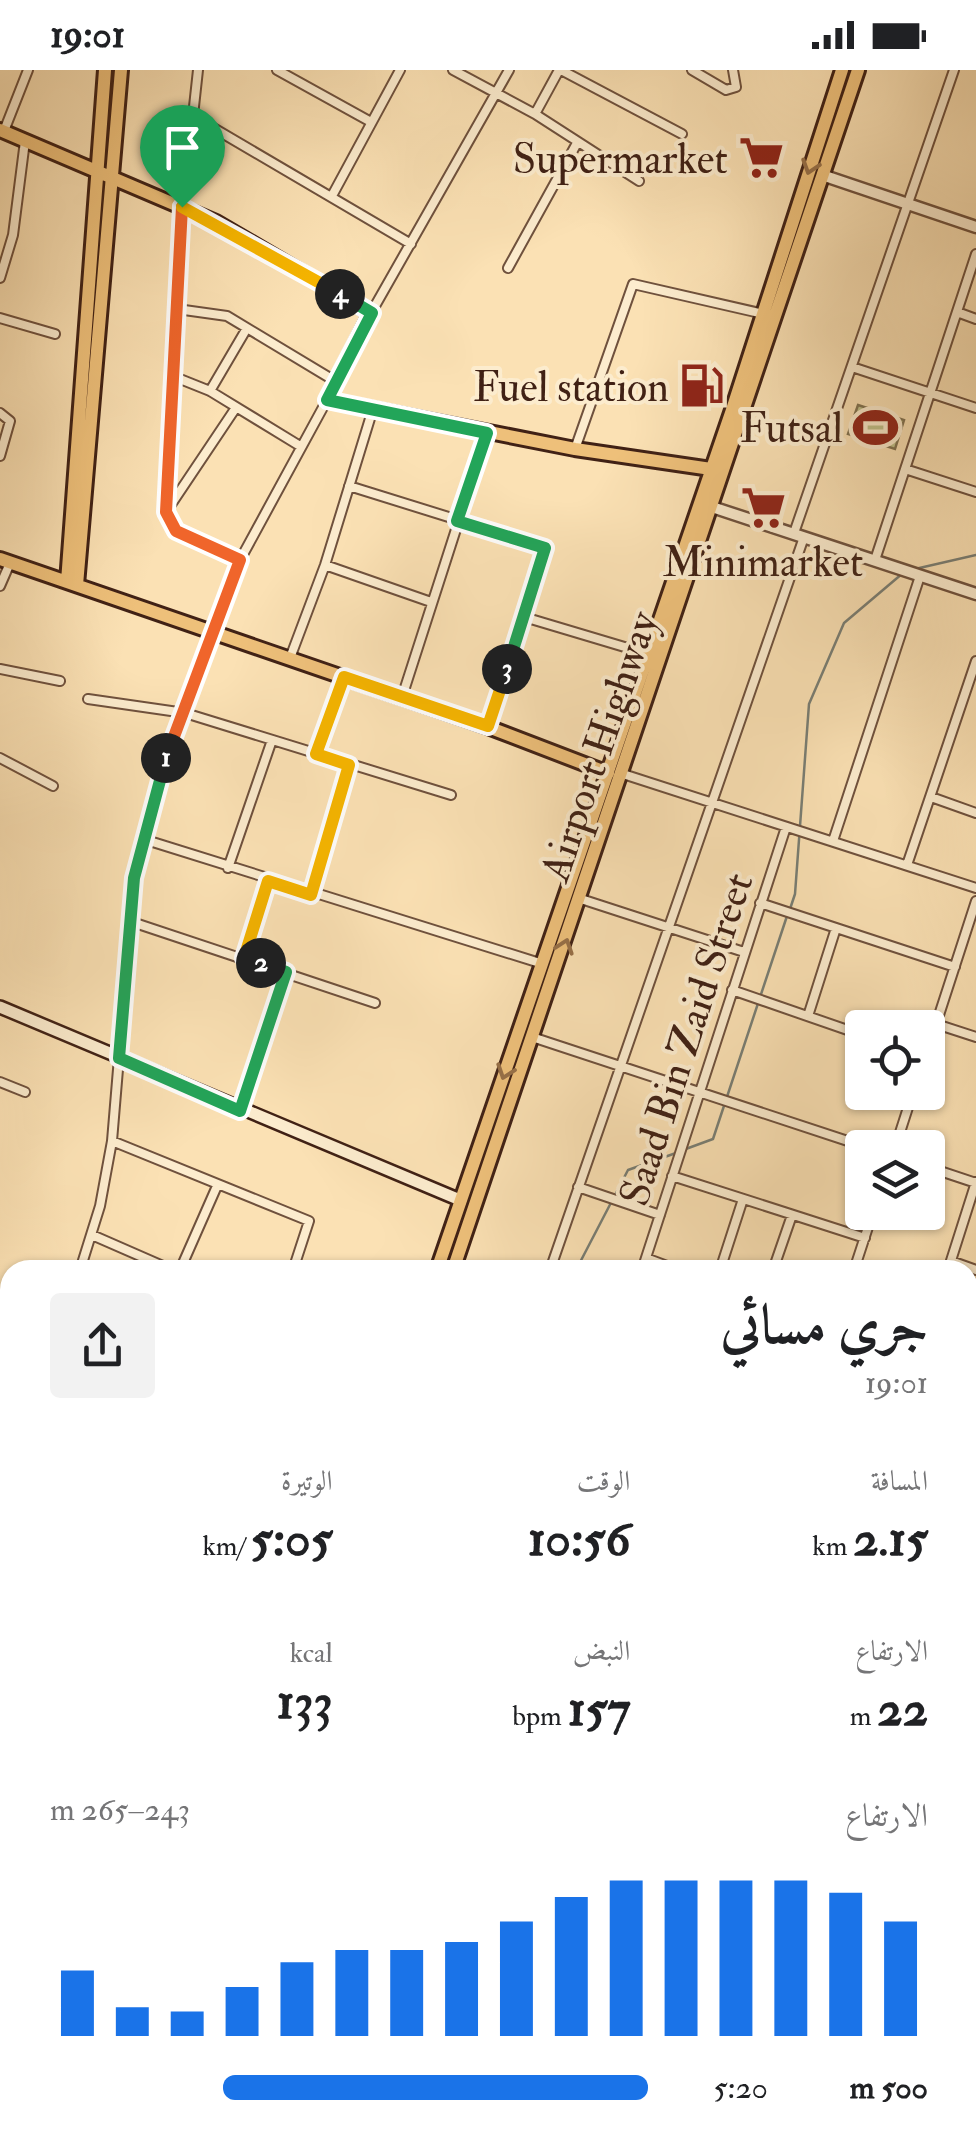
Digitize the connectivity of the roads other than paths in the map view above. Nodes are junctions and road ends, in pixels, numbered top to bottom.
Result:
1 (28, 70) edge
2 (104, 70) edge
3 (121, 70) edge
4 (198, 70) edge
5 (277, 70) edge
6 (400, 70) edge
7 (453, 70) edge
8 (509, 70) edge
9 (560, 70) edge
10 (692, 70) edge
11 (732, 70) edge
12 (858, 70) edge
13 (954, 70) edge
14 (837, 72) edge
15 (496, 92) junction
16 (535, 114) junction
17 (193, 116) junction
18 (372, 122) junction
19 (2, 131) edge
20 (682, 134) dead end
21 (25, 139) junction
22 (577, 143) junction
23 (104, 174) junction
24 (822, 176) junction
25 (639, 180) dead end
26 (333, 194) junction
27 (908, 204) junction
28 (182, 207) junction
29 (976, 227) edge
30 (410, 244) junction
31 (976, 254) edge
32 (508, 268) dead end
33 (0, 278) edge
34 (178, 309) junction
35 (957, 312) junction
36 (372, 313) junction
37 (764, 314) junction
38 (0, 318) edge
39 (976, 319) edge
40 (247, 328) junction
41 (55, 334) dead end
42 (852, 367) junction
43 (175, 377) junction
44 (335, 381) junction
45 (210, 392) junction
46 (930, 394) junction
47 (327, 400) junction
48 (976, 408) edge
49 (235, 409) junction
50 (372, 412) junction
51 (0, 413) edge
52 (487, 433) junction
53 (300, 446) junction
54 (575, 449) junction
55 (0, 456) edge
56 (711, 468) junction
57 (905, 468) junction
58 (350, 486) junction
59 (711, 489) junction
60 (976, 492) edge
61 (712, 506) junction
62 (166, 512) junction
63 (457, 521) junction
64 (799, 535) junction
65 (240, 560) junction
66 (875, 560) junction
67 (5, 561) edge
68 (325, 565) junction
69 (920, 576) junction
70 (72, 584) junction
71 (0, 586) edge
72 (976, 594) edge
73 (431, 602) junction
74 (524, 617) junction
75 (215, 634) junction
76 (648, 654) junction
77 (290, 658) junction
78 (976, 661) edge
79 (0, 669) edge
80 (344, 677) junction
81 (60, 680) dead end
82 (402, 697) junction
83 (88, 699) dead end
84 (185, 713) junction
85 (488, 726) junction
86 (272, 740) junction
87 (316, 754) junction
88 (0, 758) edge
89 (349, 765) junction
90 (615, 775) junction
91 (53, 786) dead end
92 (452, 795) dead end
93 (931, 797) junction
94 (712, 804) junction
95 (976, 812) edge
96 (786, 827) junction
97 (143, 840) junction
98 (832, 842) junction
99 (907, 865) junction
100 (228, 868) junction
101 (268, 881) junction
102 (976, 888) edge
103 (311, 895) junction
104 (581, 899) junction
105 (976, 901) edge
106 (760, 902) junction
107 (129, 921) junction
108 (667, 927) junction
109 (836, 928) junction
110 (744, 952) junction
111 (244, 958) junction
112 (543, 964) junction
113 (955, 967) junction
114 (286, 972) junction
115 (732, 990) junction
116 (375, 1003) dead end
117 (0, 1006) edge
118 (941, 1010) edge
119 (808, 1016) junction
120 (945, 1027) edge
121 (845, 1029) edge
122 (518, 1032) junction
123 (534, 1037) junction
124 (976, 1038) edge
125 (119, 1058) junction
126 (620, 1066) junction
127 (0, 1082) edge
128 (26, 1092) dead end
129 (700, 1092) junction
130 (240, 1111) junction
131 (845, 1140) edge
132 (112, 1142) junction
133 (945, 1172) edge
134 (672, 1176) junction
135 (976, 1182) edge
136 (217, 1186) junction
137 (578, 1187) junction
138 (743, 1199) junction
139 (460, 1200) junction
140 (660, 1215) junction
141 (792, 1215) junction
142 (867, 1230) edge
143 (92, 1235) junction
144 (865, 1238) junction
145 (646, 1258) joint
146 (83, 1260) edge
147 (149, 1260) edge
148 (184, 1260) edge
149 (296, 1260) edge
150 (440, 1260) edge
151 (456, 1260) edge
152 (553, 1260) edge
153 (651, 1260) edge
154 (723, 1260) edge
155 (776, 1260) edge
156 (857, 1260) edge
157 (952, 1260) edge

1 - 19 street
2 - 23 main road
3 - 23 main road
4 - 17 street
5 - 18 street
6 - 18 street
7 - 15 street
8 - 15 street
9 - 16 street
9 - 20 street
10 - 11 street
12 - 24 main road, Airport Highway
13 - 27 street
14 -> 37 main road, Airport Highway
15 - 16 street
15 - 30 street
16 - 22 street
17 - 26 street
17 - 28 street
18 - 26 street
19 - 21 main road
21 - 23 main road
21 - 33 street
22 - 25 street
22 - 32 street
23 - 28 main road
23 - 70 main road
24 - 27 street
24 - 59 main road, Airport Highway
26 - 30 street
27 - 29 street
27 - 42 street
28 - 34 street
28 - 36 main road
30 - 36 street
31 - 35 street
34 - 40 street
34 - 43 street
35 - 39 street
35 - 46 street
36 - 44 main road
37 - 54 street
37 - 56 main road, Airport Highway
38 - 41 street
40 - 44 street
40 - 45 street
42 - 46 street
42 - 64 street
43 - 45 street
43 - 62 street
44 - 47 main road
45 - 49 street
46 - 48 street
46 - 57 street
47 - 50 main road
47 - 53 street
49 - 53 street
49 - 62 street
50 - 52 main road
50 - 58 street
51 - 55 street
52 - 54 main road
52 - 63 street
53 - 65 street
54 - 56 main road
56 - 59 main road, Airport Highway
57 - 60 street
57 - 66 street
58 - 63 street
58 - 68 street
59 - 61 main road, Airport Highway
59 - 76 main road, Airport Highway
61 - 64 street
61 - 90 main road, Airport Highway
62 - 65 street
63 - 73 street
63 - 74 street
64 - 66 street
64 - 94 street
65 - 75 street
66 - 69 street
67 - 70 main road
67 - 71 street
68 - 73 street
68 - 77 street
69 - 72 street
69 - 98 street
70 - 75 main road
73 - 82 street
74 - 76 street
74 - 85 street
75 - 77 main road
75 - 84 street
76 - 90 main road, Airport Highway
77 - 80 main road
78 - 93 street
79 - 81 street
80 - 82 main road
80 - 87 street
82 - 85 main road
83 - 84 street
84 - 86 street
84 - 97 street
85 - 90 main road
86 - 87 street
86 - 100 street
87 - 89 street
88 - 91 street
89 - 92 street
89 - 103 street
90 - 94 street
90 - 104 main road, Airport Highway
90 - 112 main road, Airport Highway
93 - 95 street
93 - 99 street
94 - 96 street
94 - 108 street
96 - 98 street
96 - 106 street, Saad Bin Zaid Street
97 - 100 street
97 - 107 street
98 - 99 street
99 - 102 street
100 - 101 street
101 - 103 street
101 - 111 street
103 - 112 street
104 - 108 street
123 -> 104 main road, Airport Highway
105 - 113 street
106 - 109 street
106 - 110 street, Saad Bin Zaid Street
107 - 111 street
107 - 125 street
108 - 110 street
108 - 126 street
109 - 113 street
109 - 119 street
110 - 115 street, Saad Bin Zaid Street
111 - 114 street
112 - 122 main road, Airport Highway
113 - 118 street
114 - 116 street
114 - 130 street
115 - 119 street
115 - 129 street, Saad Bin Zaid Street
117 - 125 main road
119 - 121 street
120 - 124 street
122 - 123 street
122 -> 139 main road, Airport Highway
123 - 126 street
123 - 151 main road, Airport Highway
125 - 130 main road
125 - 132 street
126 - 129 street
126 - 137 street
127 - 128 street
129 - 131 street
129 - 134 street, Saad Bin Zaid Street
130 - 139 main road
132 - 136 street
132 - 143 street
133 - 135 street
134 - 138 street
134 - 140 street, Saad Bin Zaid Street
135 - 157 street
136 - 148 street
136 - 149 street
137 - 140 street
137 - 152 street
138 - 141 street
138 - 154 street
139 - 150 main road, Airport Highway
140 - 145 street, Saad Bin Zaid Street
141 - 144 street
141 - 155 street
142 - 144 street
143 - 146 street
143 - 147 street
144 - 156 street
145 - 153 street

